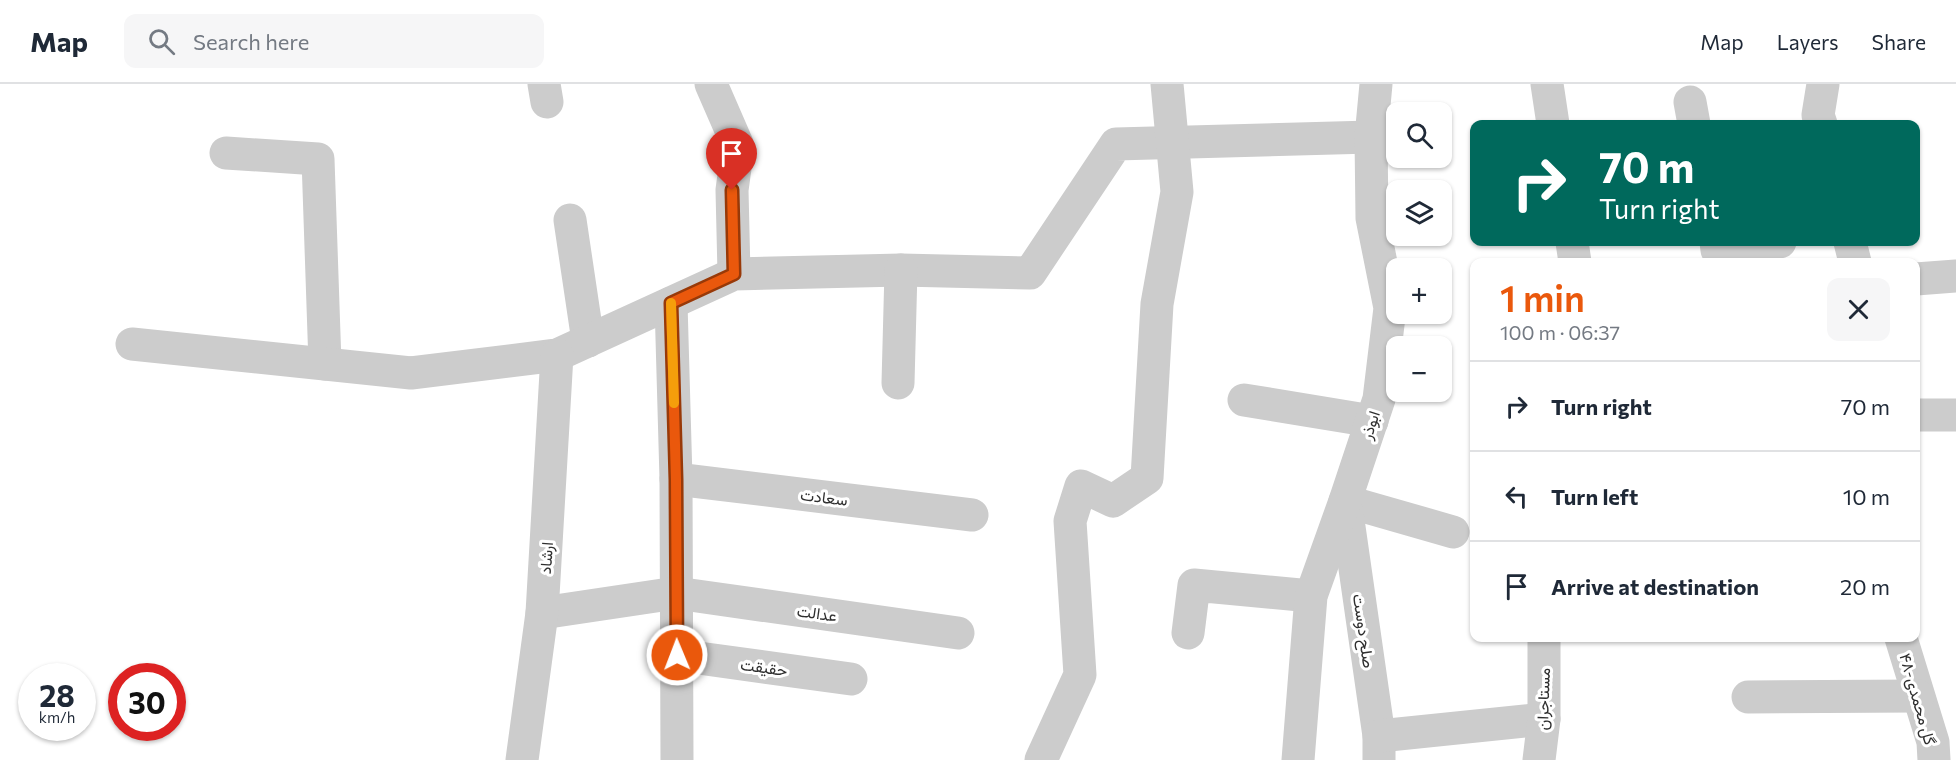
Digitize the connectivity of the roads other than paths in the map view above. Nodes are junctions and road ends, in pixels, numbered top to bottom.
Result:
1 (711, 84) edge
2 (1167, 84) edge
3 (1376, 84) edge
4 (1547, 84) edge
5 (1823, 84) edge
6 (1552, 120) edge
7 (1820, 120) edge
8 (1371, 136) junction
9 (1172, 142) junction
10 (226, 153) dead end
11 (570, 220) dead end
12 (1716, 246) edge
13 (1748, 246) edge
14 (901, 270) junction
15 (734, 274) junction
16 (1956, 276) edge
17 (1920, 279) edge
18 (671, 303) junction
19 (588, 341) junction
20 (132, 344) dead end
21 (557, 355) junction
22 (325, 364) junction
23 (898, 383) dead end
24 (1244, 400) dead end
25 (1920, 415) edge
26 (1956, 415) edge
27 (1372, 421) junction
28 (676, 480) junction
29 (1346, 501) junction
30 (972, 515) dead end
31 (1448, 534) dead end
32 (676, 593) junction
33 (1311, 596) junction
34 (542, 613) junction
35 (958, 633) dead end
36 (1188, 633) dead end
37 (1544, 642) edge
38 (1902, 642) edge
39 (677, 655) junction
40 (851, 679) dead end
41 (1918, 696) junction
42 (1748, 697) dead end
43 (1544, 719) junction
44 (1379, 748) edge
45 (522, 760) edge
46 (677, 760) edge
47 (1041, 760) edge
48 (1298, 760) edge
49 (1539, 760) edge
50 (1934, 760) edge

1 - 15 street
2 - 9 street
3 - 8 street, ابوذر
4 - 6 street
5 - 7 street
8 - 9 street
8 - 27 street, ابوذر
9 - 14 street
9 - 47 street
10 - 22 street
11 - 19 street
12 - 13 street
14 - 15 street
14 - 23 street
15 - 18 street
16 - 17 street
18 - 19 street
18 - 28 street
19 - 21 street
20 - 22 street
21 - 22 street
21 - 34 street, ارشاد
24 - 27 street
25 - 26 street
27 - 29 street, ابوذر
28 - 30 street, سعادت
28 - 32 street
29 - 31 street
29 - 33 street, ابوذر
29 - 44 street, صلح دوست
32 - 34 street, عدالت
32 - 35 street, عدالت
32 - 39 street
33 - 36 street
33 - 48 street, ابوذر
34 - 45 street, ارشاد
37 - 43 street, مستاجران
38 - 41 street, ۴۸-گل محمدی
39 - 40 street, حقیقت
39 - 46 street
41 - 42 street
41 - 50 street, ۴۸-گل محمدی
43 - 44 street
43 - 49 street, مستاجران

